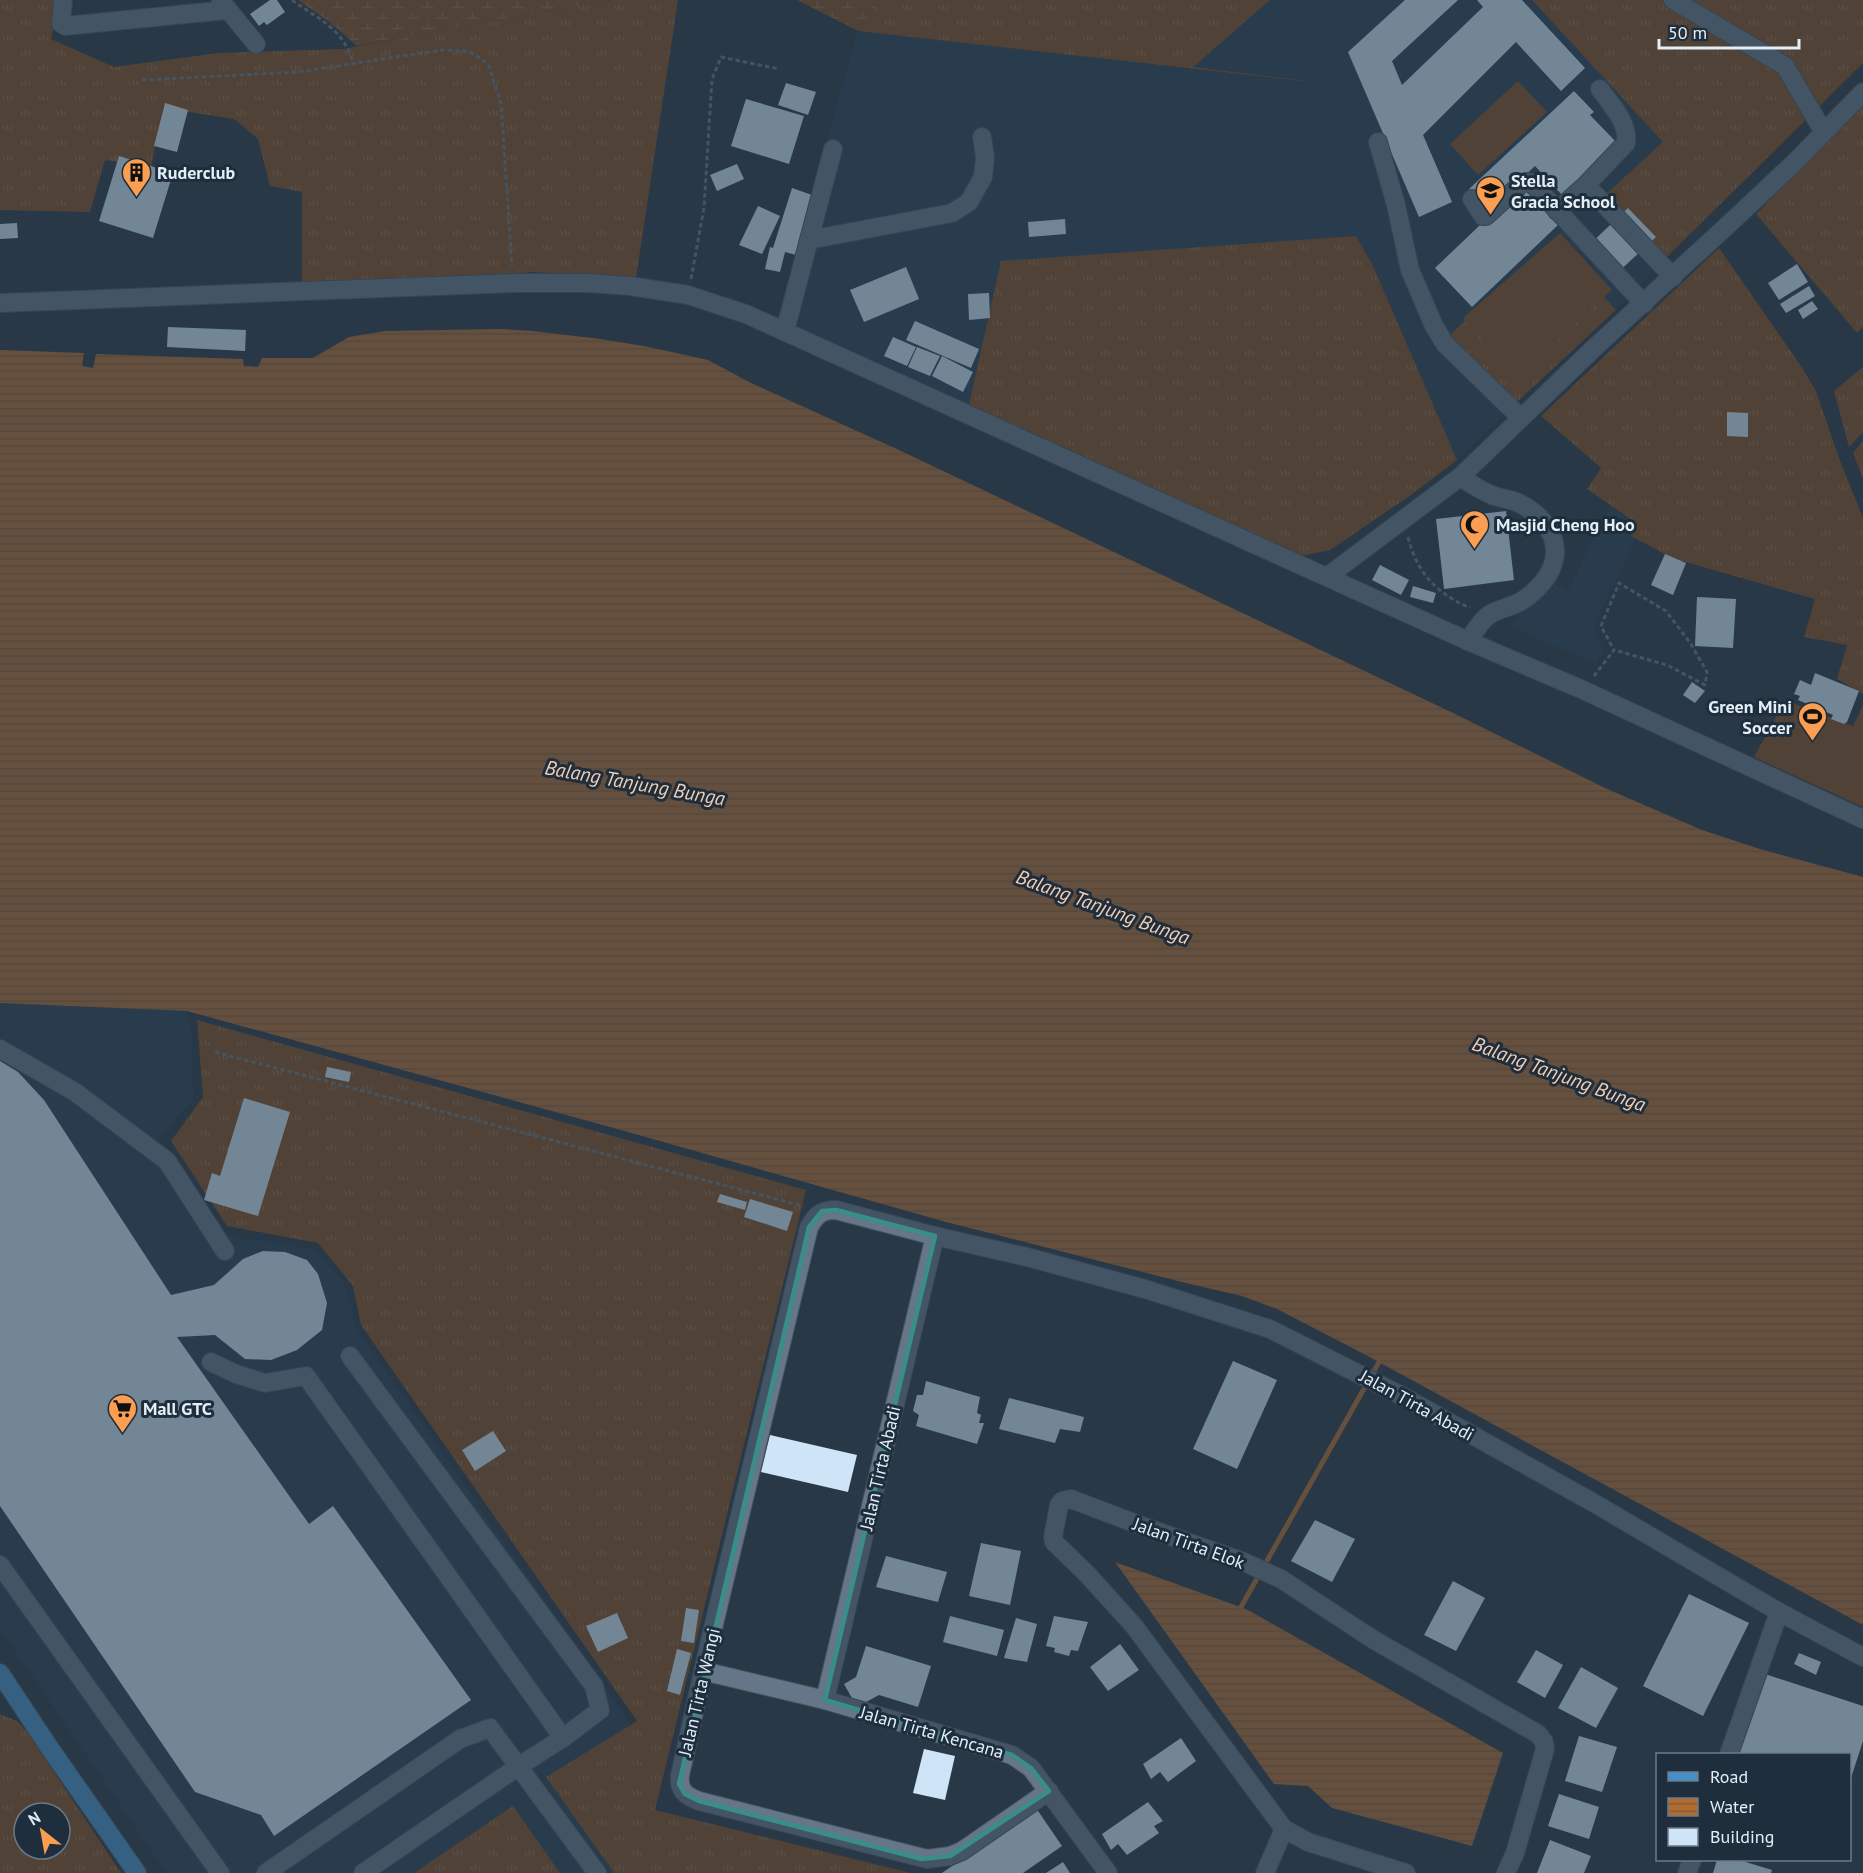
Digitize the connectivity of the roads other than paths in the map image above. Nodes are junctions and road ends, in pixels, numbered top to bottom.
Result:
1 (63, 0) edge
2 (1673, 0) edge
3 (223, 5) edge
4 (256, 44) dead end
5 (1600, 89) dead end
6 (1863, 92) edge
7 (1823, 131) junction
8 (982, 137) dead end
9 (1378, 142) dead end
10 (833, 148) dead end
11 (1586, 185) junction
12 (1472, 199) dead end
13 (1557, 211) junction
14 (809, 240) junction
15 (1673, 277) junction
16 (0, 303) edge
17 (1644, 304) junction
18 (785, 331) junction
19 (1521, 418) junction
20 (1460, 477) junction
21 (1328, 576) junction
22 (1468, 641) junction
23 (1863, 819) edge
24 (0, 1049) edge
25 (822, 1211) joint
26 (935, 1236) junction
27 (225, 1251) dead end
28 (350, 1356) dead end
29 (211, 1362) dead end
30 (0, 1565) edge
31 (1779, 1612) junction
32 (1863, 1657) edge
33 (703, 1671) junction
34 (2, 1680) edge
35 (825, 1700) junction
36 (563, 1738) junction
37 (1730, 1753) edge
38 (519, 1766) junction
39 (1049, 1791) junction
40 (1284, 1829) junction
41 (137, 1873) edge
42 (219, 1873) edge
43 (266, 1873) edge
44 (363, 1873) edge
45 (597, 1873) edge
46 (1107, 1873) edge
47 (1265, 1873) edge
48 (1406, 1873) edge
49 (1506, 1873) edge

1 - 3 street
2 - 7 street
3 - 4 street
5 - 11 street
6 - 7 street
7 - 15 street
8 - 14 street
9 - 19 street
10 - 14 street
11 - 13 street
11 - 15 street
12 - 13 street
13 - 17 street
14 - 18 street
15 - 17 street
16 - 18 street
17 - 19 street
18 - 21 street
19 - 20 street
20 - 21 street
20 - 22 street
21 - 22 street
22 - 23 street
24 - 27 street
25 - 26 street, Jalan Tirta Abadi
25 - 33 street, Jalan Tirta Wangi
26 - 31 street, Jalan Tirta Abadi
26 - 35 street, Jalan Tirta Abadi
28 - 36 street
29 - 36 street
30 - 42 street
31 - 32 street, Jalan Tirta Abadi
31 - 37 street
33 - 35 street, Jalan Tirta Kencana
33 - 39 street, Jalan Tirta Wangi
34 - 41 main road
35 - 39 street, Jalan Tirta Kencana
36 - 38 street
38 - 43 street
38 - 44 street
38 - 45 street
39 - 46 street, Jalan Tirta Kencana
40 - 47 street
40 - 48 street, Jalan Tirta Elok
40 - 49 street, Jalan Tirta Elok

